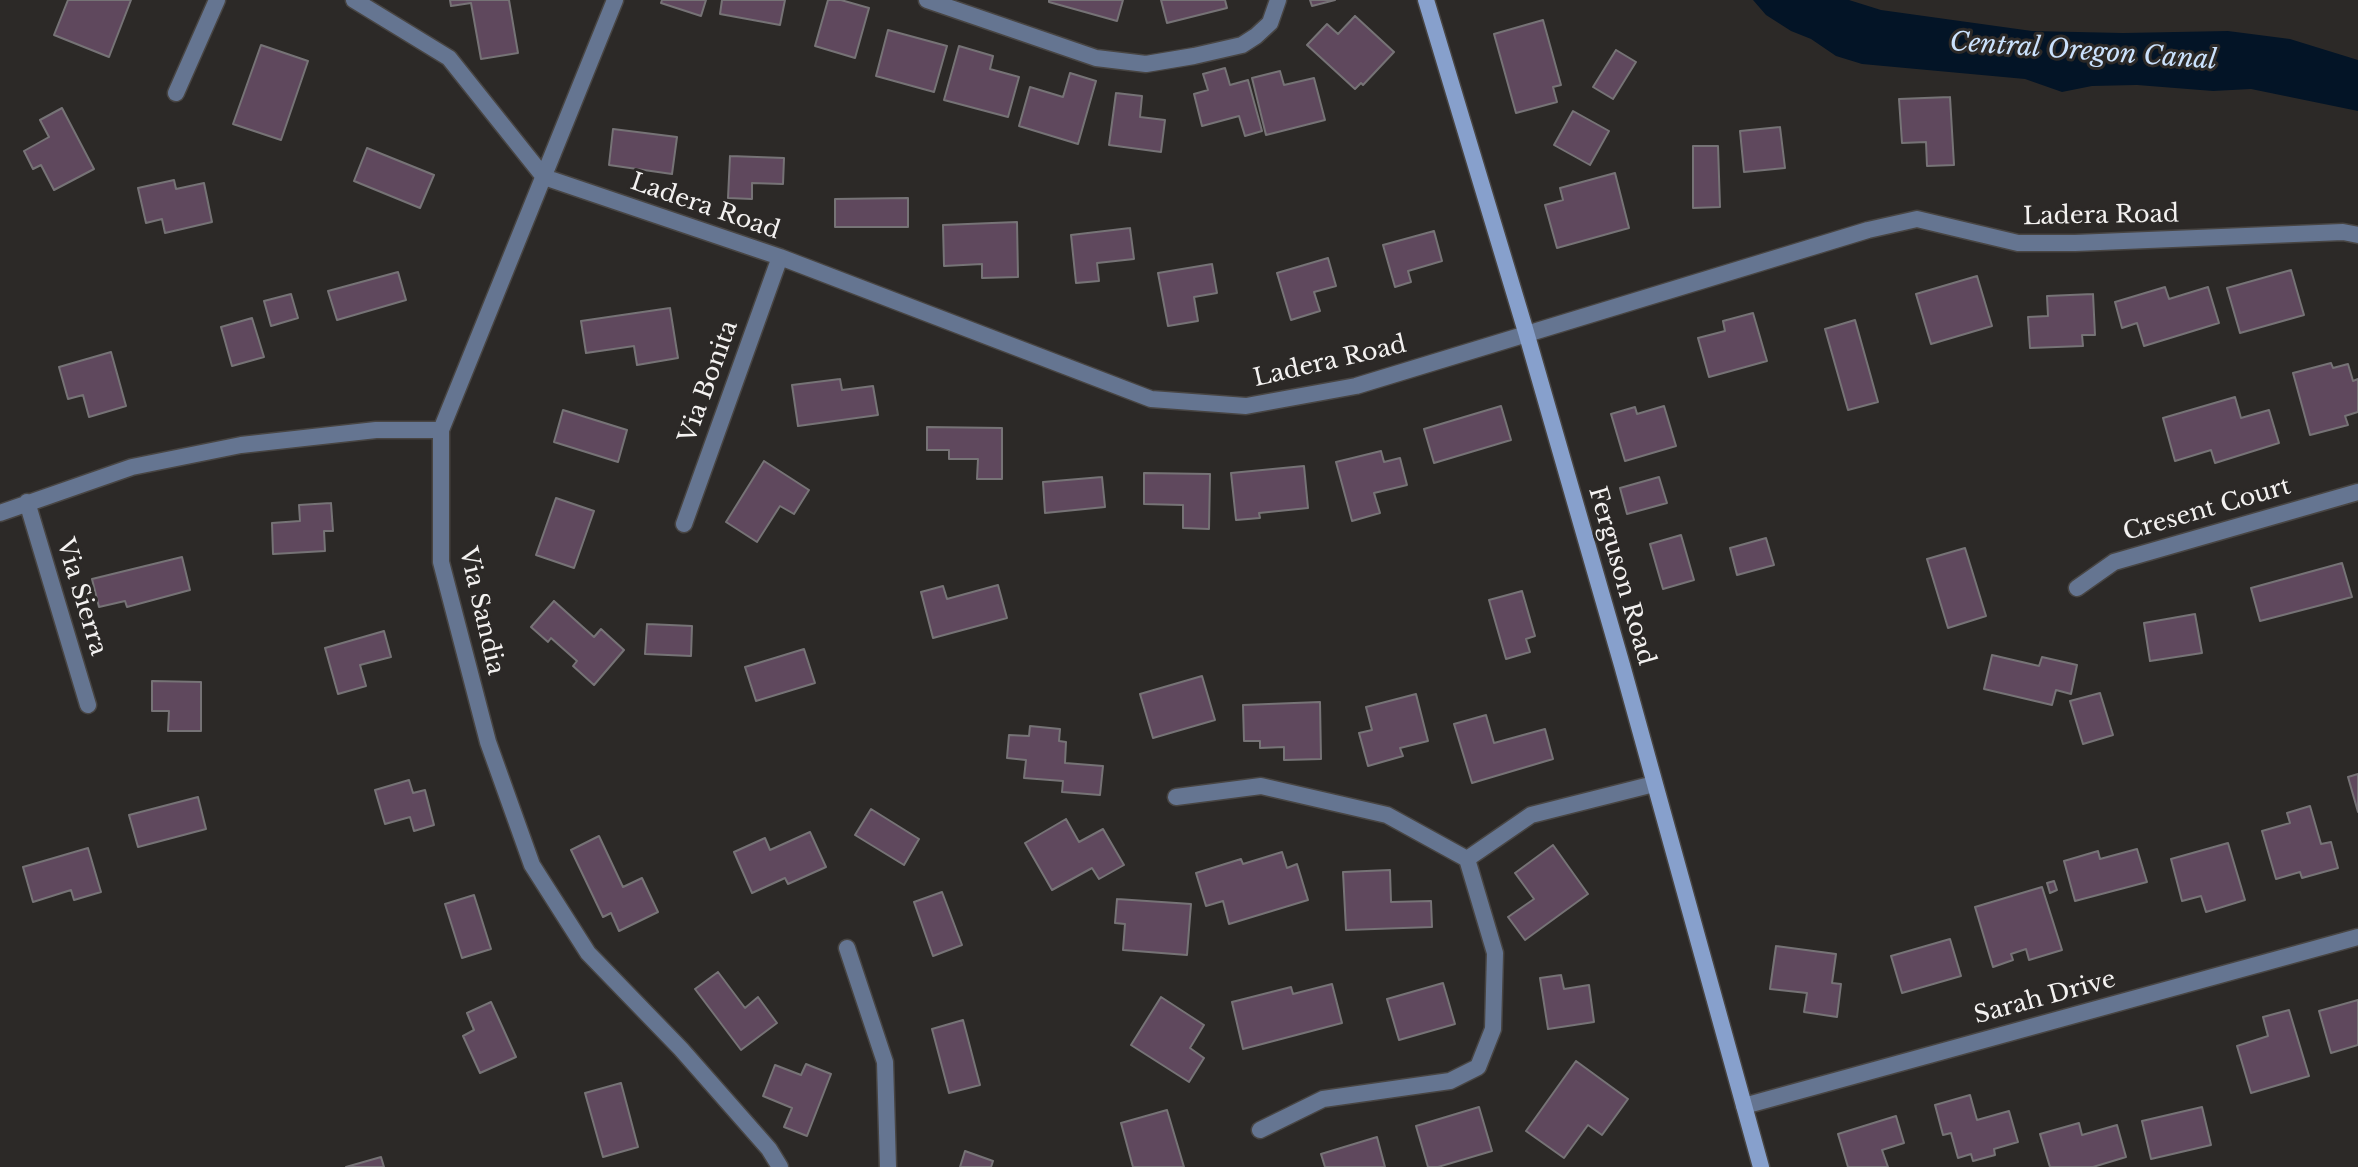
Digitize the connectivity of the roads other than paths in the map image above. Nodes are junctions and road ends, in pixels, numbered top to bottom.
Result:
1 (217, 0) edge
2 (354, 0) edge
3 (615, 0) edge
4 (927, 0) edge
5 (1278, 0) edge
6 (1426, 0) edge
7 (176, 93) dead end
8 (544, 177) junction
9 (2358, 235) edge
10 (780, 257) junction
11 (1526, 332) junction
12 (441, 430) junction
13 (2358, 492) edge
14 (27, 502) junction
15 (0, 513) edge
16 (684, 524) dead end
17 (2077, 588) dead end
18 (88, 705) dead end
19 (1654, 784) junction
20 (1176, 797) dead end
21 (1467, 859) junction
22 (2358, 937) edge
23 (847, 948) dead end
24 (1744, 1106) junction
25 (1260, 1130) dead end
26 (780, 1167) edge
27 (888, 1167) edge
28 (1761, 1167) edge

1 - 7 street
2 - 8 street
3 - 8 street, Via Sandia
4 - 5 street
6 - 11 street, Ferguson Road
8 - 10 street, Ladera Road
8 - 12 street, Via Sandia
9 - 11 street, Ladera Road
10 - 11 street, Ladera Road
10 - 16 street, Via Bonita
11 - 19 street, Ferguson Road
12 - 14 street
12 - 26 street, Via Sandia
13 - 17 street, Cresent Court
14 - 15 street
14 - 18 street, Via Sierra
19 - 21 street
19 - 24 street, Ferguson Road
20 - 21 street
21 - 25 street
22 - 24 street, Sarah Drive
23 - 27 street
24 - 28 street, Ferguson Road

